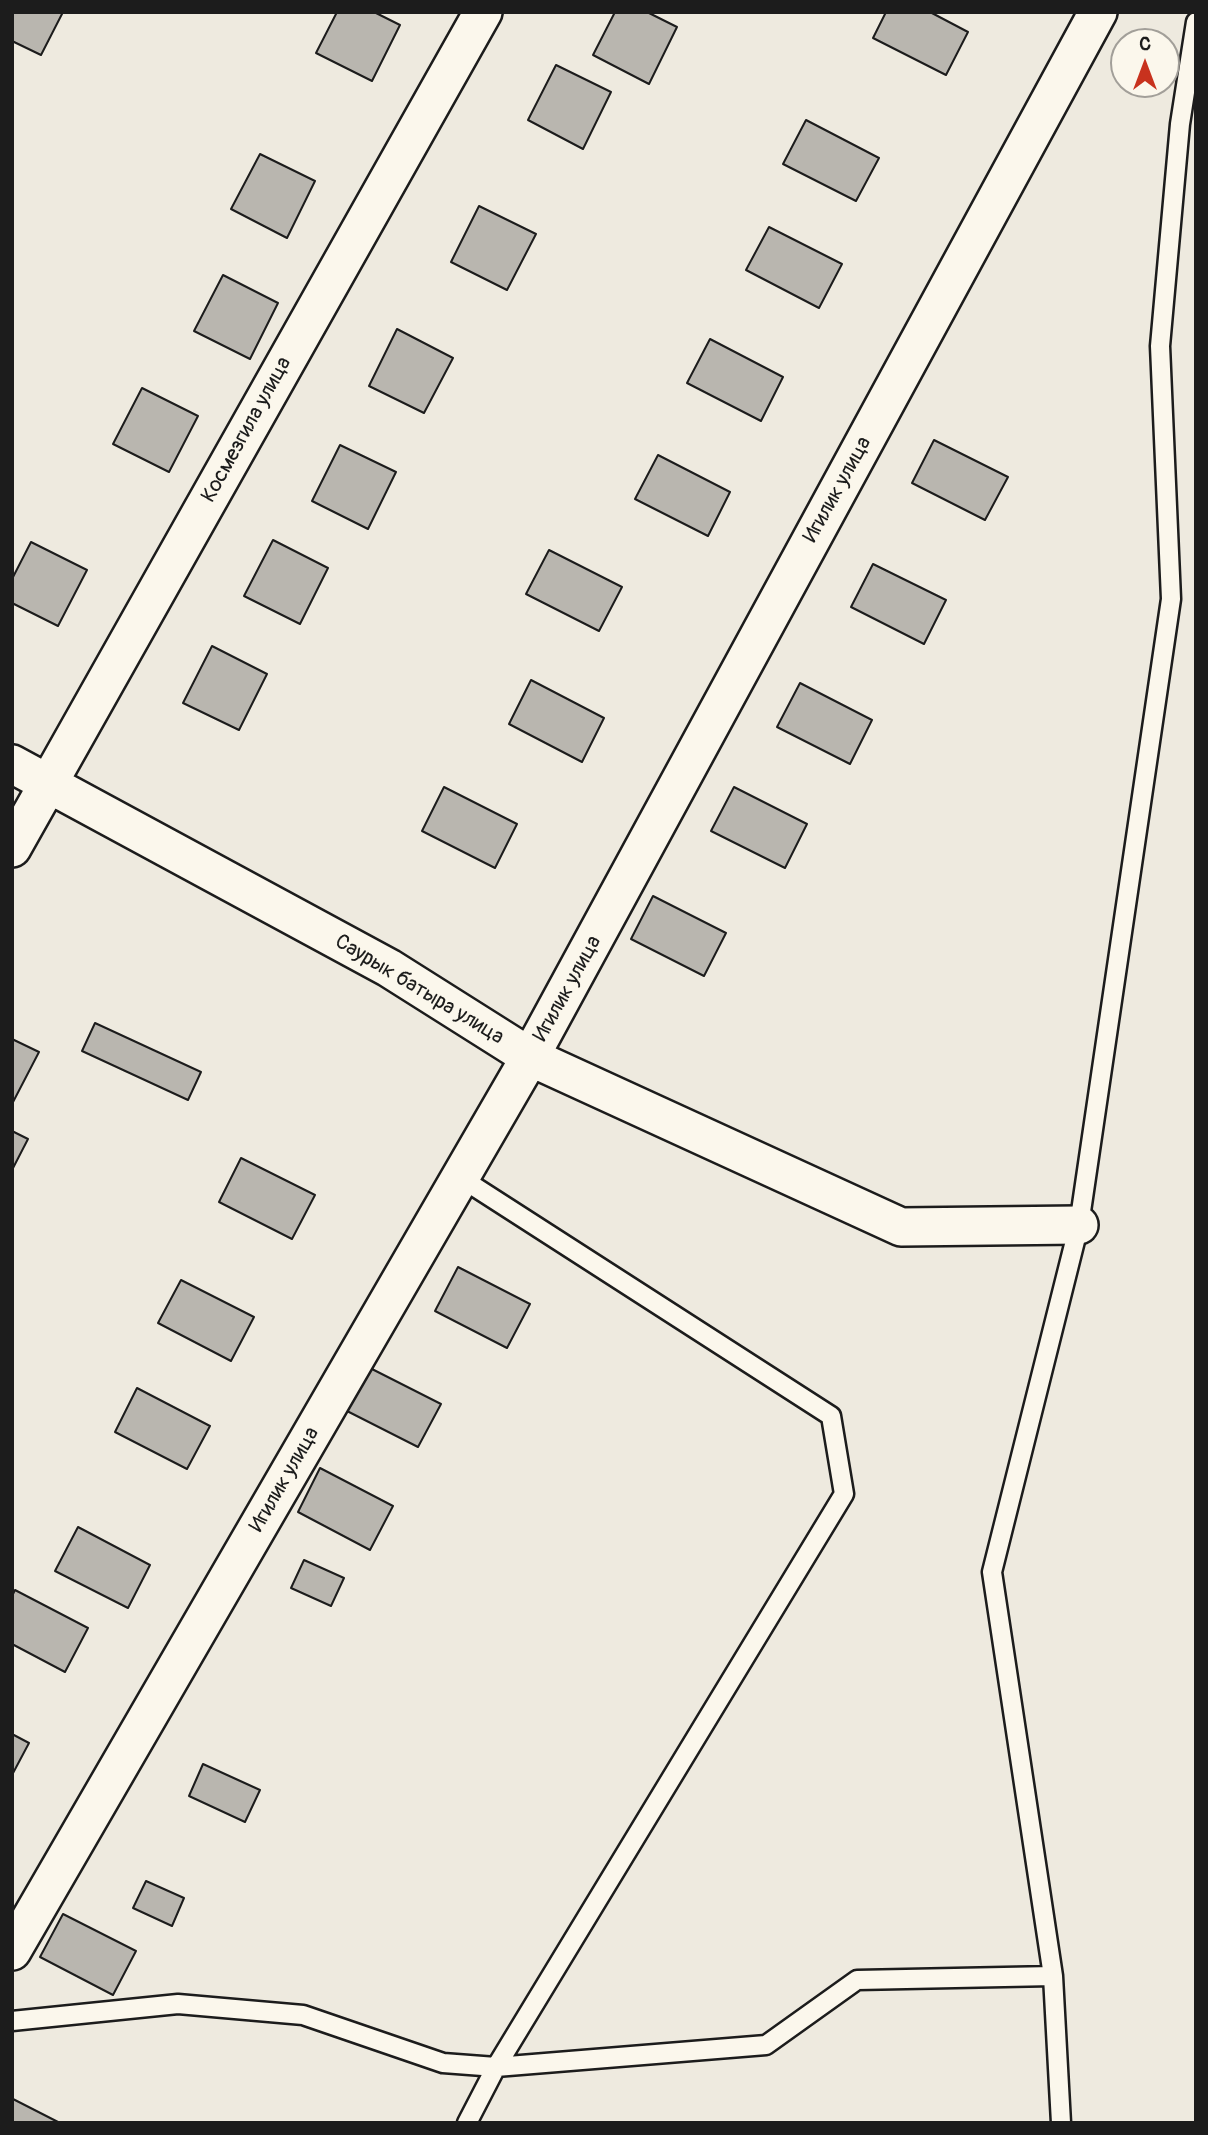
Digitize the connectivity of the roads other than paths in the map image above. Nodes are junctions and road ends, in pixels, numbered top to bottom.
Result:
1 (483, 12) edge
2 (1098, 12) edge
3 (1196, 22) edge
4 (12, 764) edge
5 (47, 784) junction
6 (12, 848) edge
7 (530, 1058) junction
8 (461, 1178) junction
9 (1079, 1225) junction
10 (12, 1951) edge
11 (1054, 1976) junction
12 (12, 2021) edge
13 (496, 2067) junction
14 (467, 2123) edge
15 (1061, 2123) edge

1 - 5 street, Космезгила улица
2 - 7 street, Игилик улица
3 - 9 lane
4 - 5 street, Саурык батыра улица
5 - 6 street, Космезгила улица
5 - 7 street, Саурык батыра улица
7 - 8 street, Игилик улица
7 - 9 street, Саурык батыра улица
8 - 10 street, Игилик улица
8 - 13 lane
9 - 11 lane
11 - 13 lane
11 - 15 lane
12 - 13 lane
13 - 14 lane

